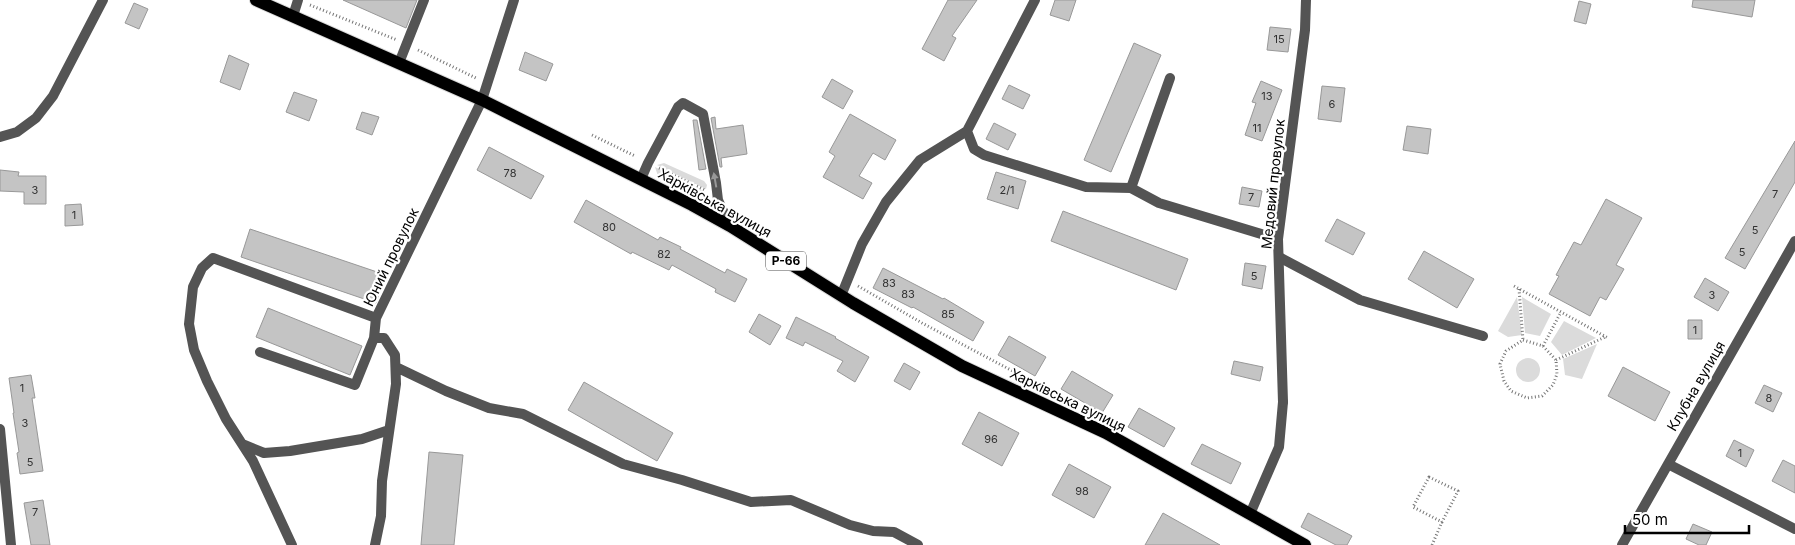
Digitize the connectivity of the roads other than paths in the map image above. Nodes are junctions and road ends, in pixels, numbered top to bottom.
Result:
1 (103, 0) edge
2 (256, 0) edge
3 (298, 0) edge
4 (424, 0) edge
5 (514, 0) edge
6 (1034, 0) edge
7 (1306, 0) edge
8 (293, 16) junction
9 (399, 63) junction
10 (1170, 78) dead end
11 (482, 100) junction
12 (967, 130) junction
13 (0, 136) edge
14 (641, 180) junction
15 (1131, 188) junction
16 (730, 226) junction
17 (1278, 239) junction
18 (1795, 242) edge
19 (1279, 257) junction
20 (841, 296) junction
21 (376, 318) junction
22 (1483, 336) dead end
23 (374, 338) junction
24 (260, 352) dead end
25 (396, 367) junction
26 (0, 429) edge
27 (389, 430) junction
28 (242, 444) junction
29 (1668, 464) junction
30 (1250, 514) junction
31 (1795, 529) edge
32 (11, 545) edge
33 (292, 545) edge
34 (375, 545) edge
35 (918, 545) edge
36 (1305, 545) edge
37 (1622, 545) edge

1 - 13 street
2 - 8 main road, Харківська вулиця / Р-66
3 - 8 street
4 - 9 street
5 - 11 street, Юний провулок
6 - 12 street
7 - 17 street, Медовий провулок
8 - 9 main road, Харківська вулиця / Р-66
9 - 11 main road, Харківська вулиця / Р-66
10 - 15 street
11 - 14 main road, Харківська вулиця / Р-66
11 - 21 street, Юний провулок
12 - 15 street
12 - 20 street
14 - 16 main road, Харківська вулиця / Р-66
16 -> 14 street
15 - 17 street
16 - 20 main road, Харківська вулиця / Р-66
17 - 19 street, Медовий провулок
18 - 29 street, Клубна вулиця
19 - 22 street
19 - 30 street, Медовий провулок
20 - 30 main road, Харківська вулиця / Р-66
21 - 23 street
21 - 28 street, Юний провулок
23 - 24 street
23 - 25 street
25 - 27 street
25 - 35 street
26 - 32 street
27 - 28 street
27 - 34 street
28 - 33 street
29 - 31 street
29 - 37 street, Клубна вулиця
30 - 36 main road, Харківська вулиця / Р-66

